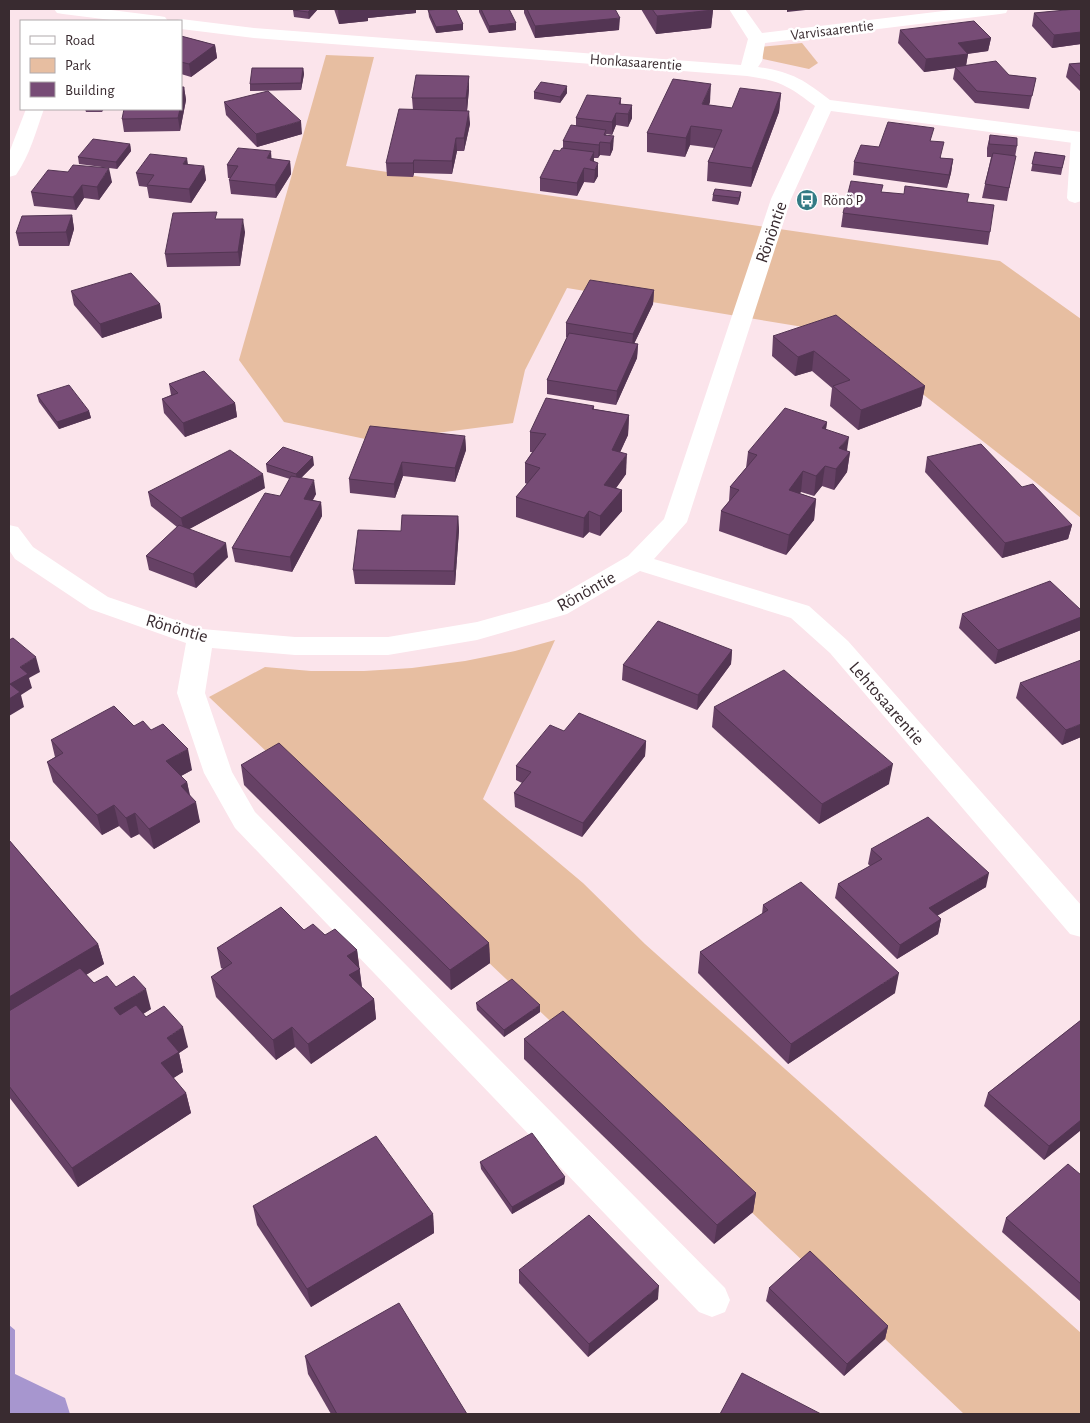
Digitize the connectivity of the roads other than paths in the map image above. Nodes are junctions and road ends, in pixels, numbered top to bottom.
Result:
1 (737, 9) edge
2 (1000, 9) edge
3 (64, 13) edge
4 (147, 20) edge
5 (182, 24) edge
6 (757, 39) junction
7 (747, 71) junction
8 (825, 105) junction
9 (35, 110) edge
10 (1080, 138) edge
11 (9, 171) edge
12 (1075, 198) dead end
13 (9, 533) edge
14 (638, 562) junction
15 (200, 638) junction
16 (1081, 926) edge
17 (712, 1300) dead end

1 - 6 street
2 - 6 street, Varvisaarentie
3 - 4 street
5 - 7 street, Honkasaarentie
6 - 7 street
7 - 8 street, Honkasaarentie
8 - 10 street, Honkasaarentie
8 - 14 street, Rönöntie
9 - 11 street
10 - 12 lane
13 - 15 street, Rönöntie
14 - 15 street, Rönöntie
14 - 16 street, Lehtosaarentie
15 - 17 street

